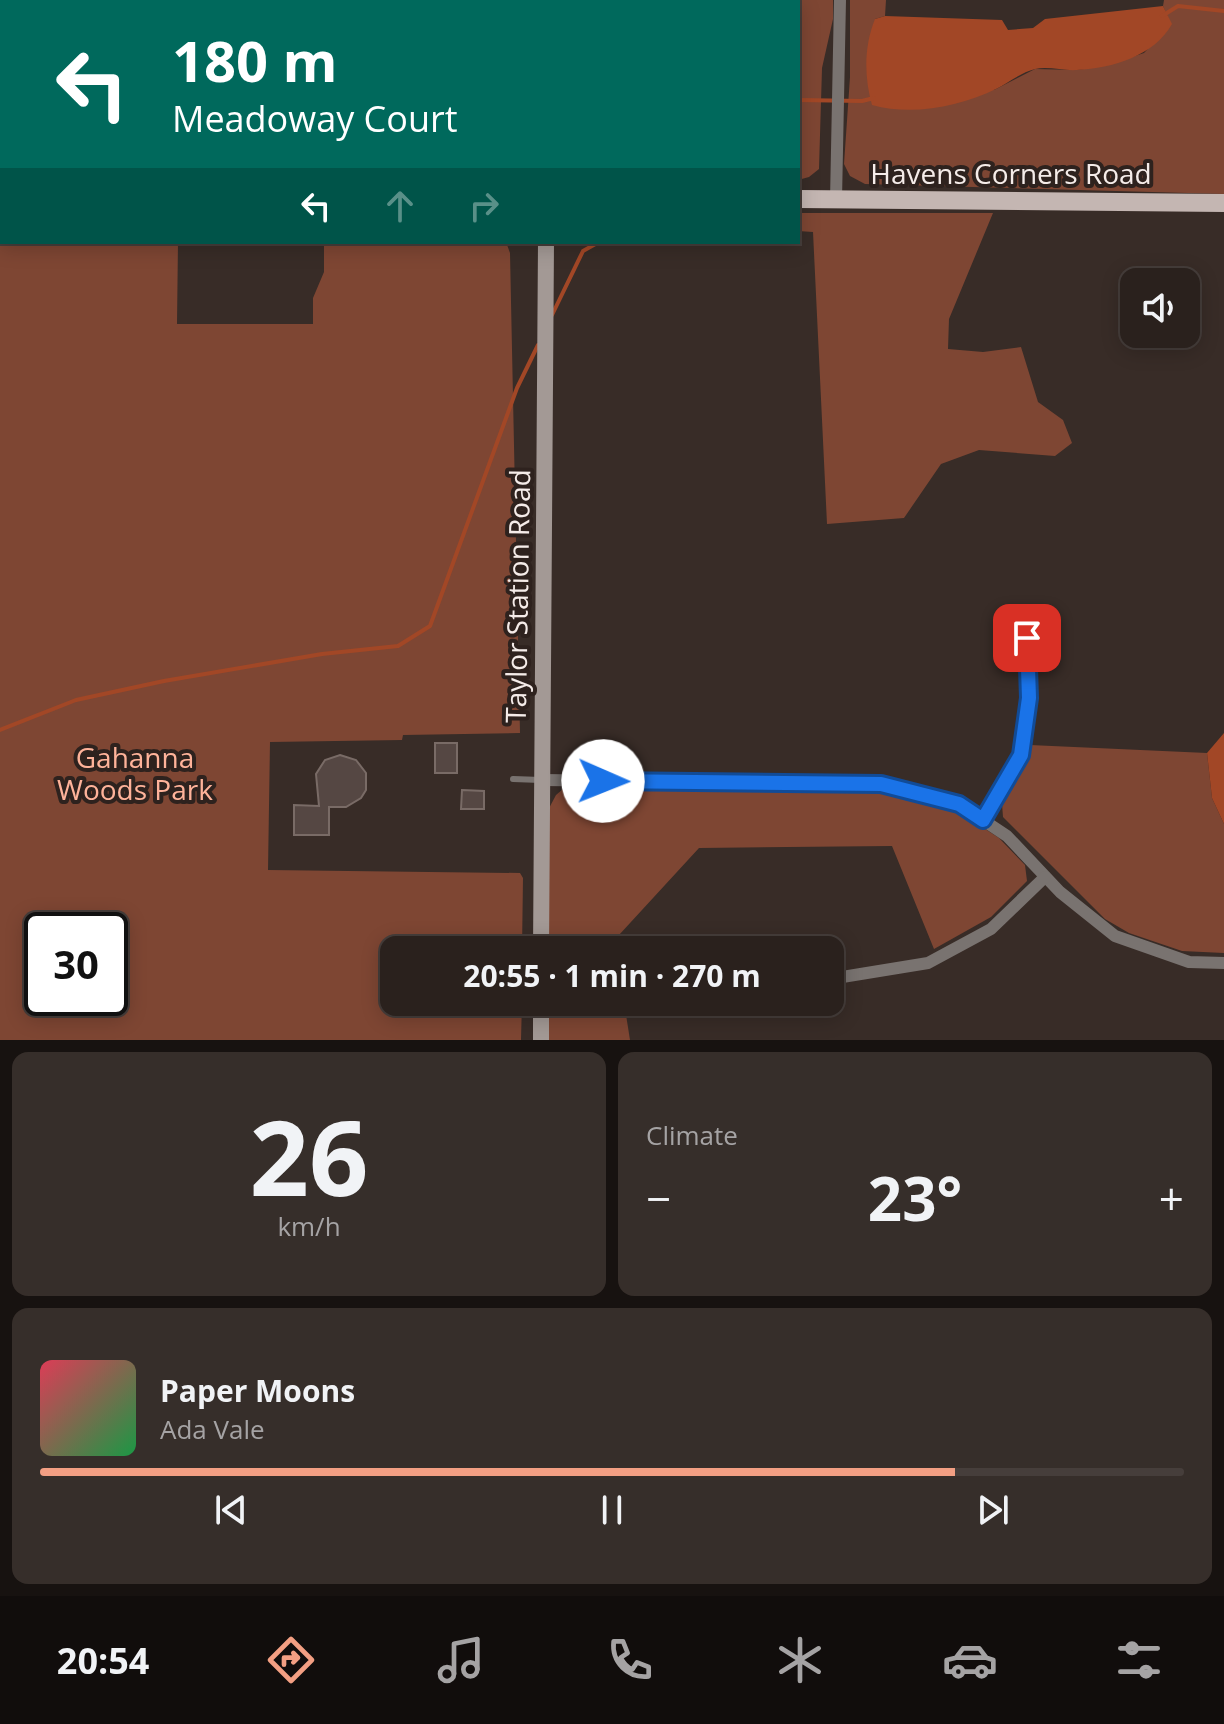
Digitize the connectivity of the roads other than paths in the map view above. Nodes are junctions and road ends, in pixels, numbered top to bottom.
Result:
1 (840, 0) edge
2 (800, 199) edge
3 (836, 200) junction
4 (1224, 203) edge
5 (546, 244) edge
6 (1027, 638) dead end
7 (513, 779) dead end
8 (541, 780) junction
9 (983, 820) junction
10 (1045, 877) junction
11 (541, 936) edge
12 (1224, 963) edge
13 (844, 977) edge
14 (541, 1016) edge
15 (541, 1040) edge

1 - 3 street
2 - 3 main road, Havens Corners Road
3 - 4 main road, Havens Corners Road
5 - 8 main road, Taylor Station Road
6 - 9 street
7 - 8 lane
8 - 9 street
8 - 11 main road, Taylor Station Road
9 - 10 street
10 - 12 street
10 - 13 street
14 - 15 main road

